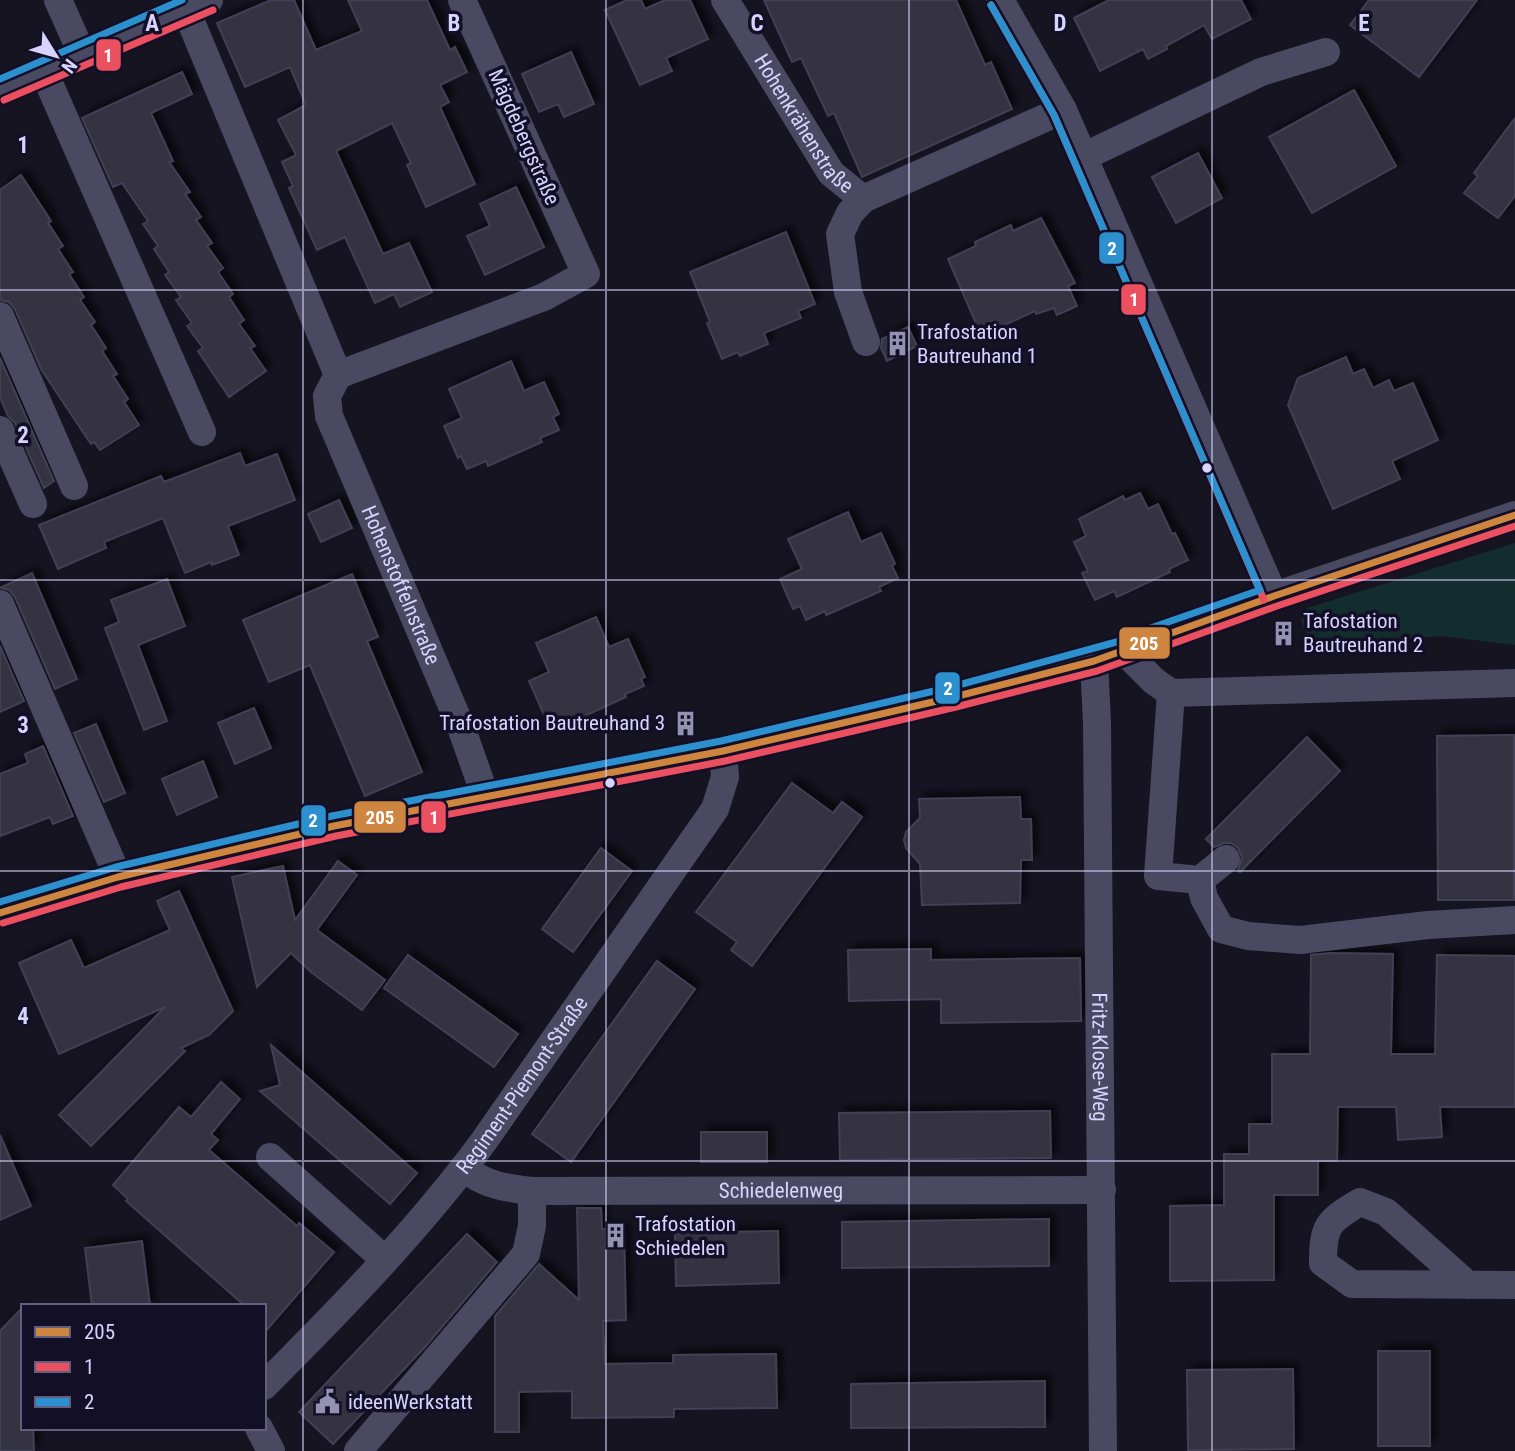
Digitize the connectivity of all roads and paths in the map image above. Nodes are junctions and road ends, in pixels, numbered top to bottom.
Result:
1 (58, 0) edge
2 (462, 0) edge
3 (725, 0) edge
4 (1000, 0) edge
5 (197, 5) edge
6 (1325, 52) dead end
7 (83, 56) junction
8 (44, 72) junction
9 (0, 90) edge
10 (1063, 110) junction
11 (1083, 157) junction
12 (863, 199) junction
13 (0, 316) edge
14 (866, 342) dead end
15 (338, 375) junction
16 (0, 430) edge
17 (202, 432) dead end
18 (74, 486) dead end
19 (33, 504) dead end
20 (1515, 515) edge
21 (1274, 596) junction
22 (0, 604) edge
23 (1124, 652) junction
24 (1094, 661) junction
25 (1515, 683) edge
26 (1171, 693) junction
27 (723, 751) junction
28 (485, 795) junction
29 (1226, 859) dead end
30 (118, 877) junction
31 (1200, 880) junction
32 (0, 914) edge
33 (1515, 920) edge
34 (270, 1157) dead end
35 (464, 1168) junction
36 (1102, 1190) junction
37 (532, 1191) junction
38 (384, 1259) junction
39 (1468, 1285) junction
40 (1515, 1285) edge
41 (266, 1384) edge
42 (260, 1430) edge
43 (271, 1451) edge
44 (358, 1451) edge
45 (1103, 1451) edge

1 - 7 street
2 - 15 street, Mägdebergstraße
3 - 12 street, Hohenkrähenstraße
4 - 10 street
5 - 7 street
5 - 15 street
6 - 11 street
7 - 8 street
8 - 9 street
8 - 17 street
10 - 11 street
10 - 12 street, Hohenkrähenstraße
11 - 21 street
12 - 14 street
13 - 18 street
15 - 28 street, Hohenstoffelnstraße
16 - 19 street
20 - 21 street
21 - 23 street
22 - 30 street
23 - 24 street
23 - 26 street
24 - 27 street
24 - 36 street, Fritz-Klose-Weg
25 - 26 street
26 - 31 street
27 - 28 street
27 - 35 street, Regiment-Piemont-Straße
28 - 30 street
29 - 31 street
30 - 32 street
31 - 33 street
34 - 38 street
35 - 37 street, Schiedelenweg
35 - 38 street, Regiment-Piemont-Straße
36 - 37 street, Schiedelenweg
36 - 45 street, Fritz-Klose-Weg
37 - 44 street
38 - 41 street, Regiment-Piemont-Straße
39 - 39 street
39 - 40 street
42 - 43 street

